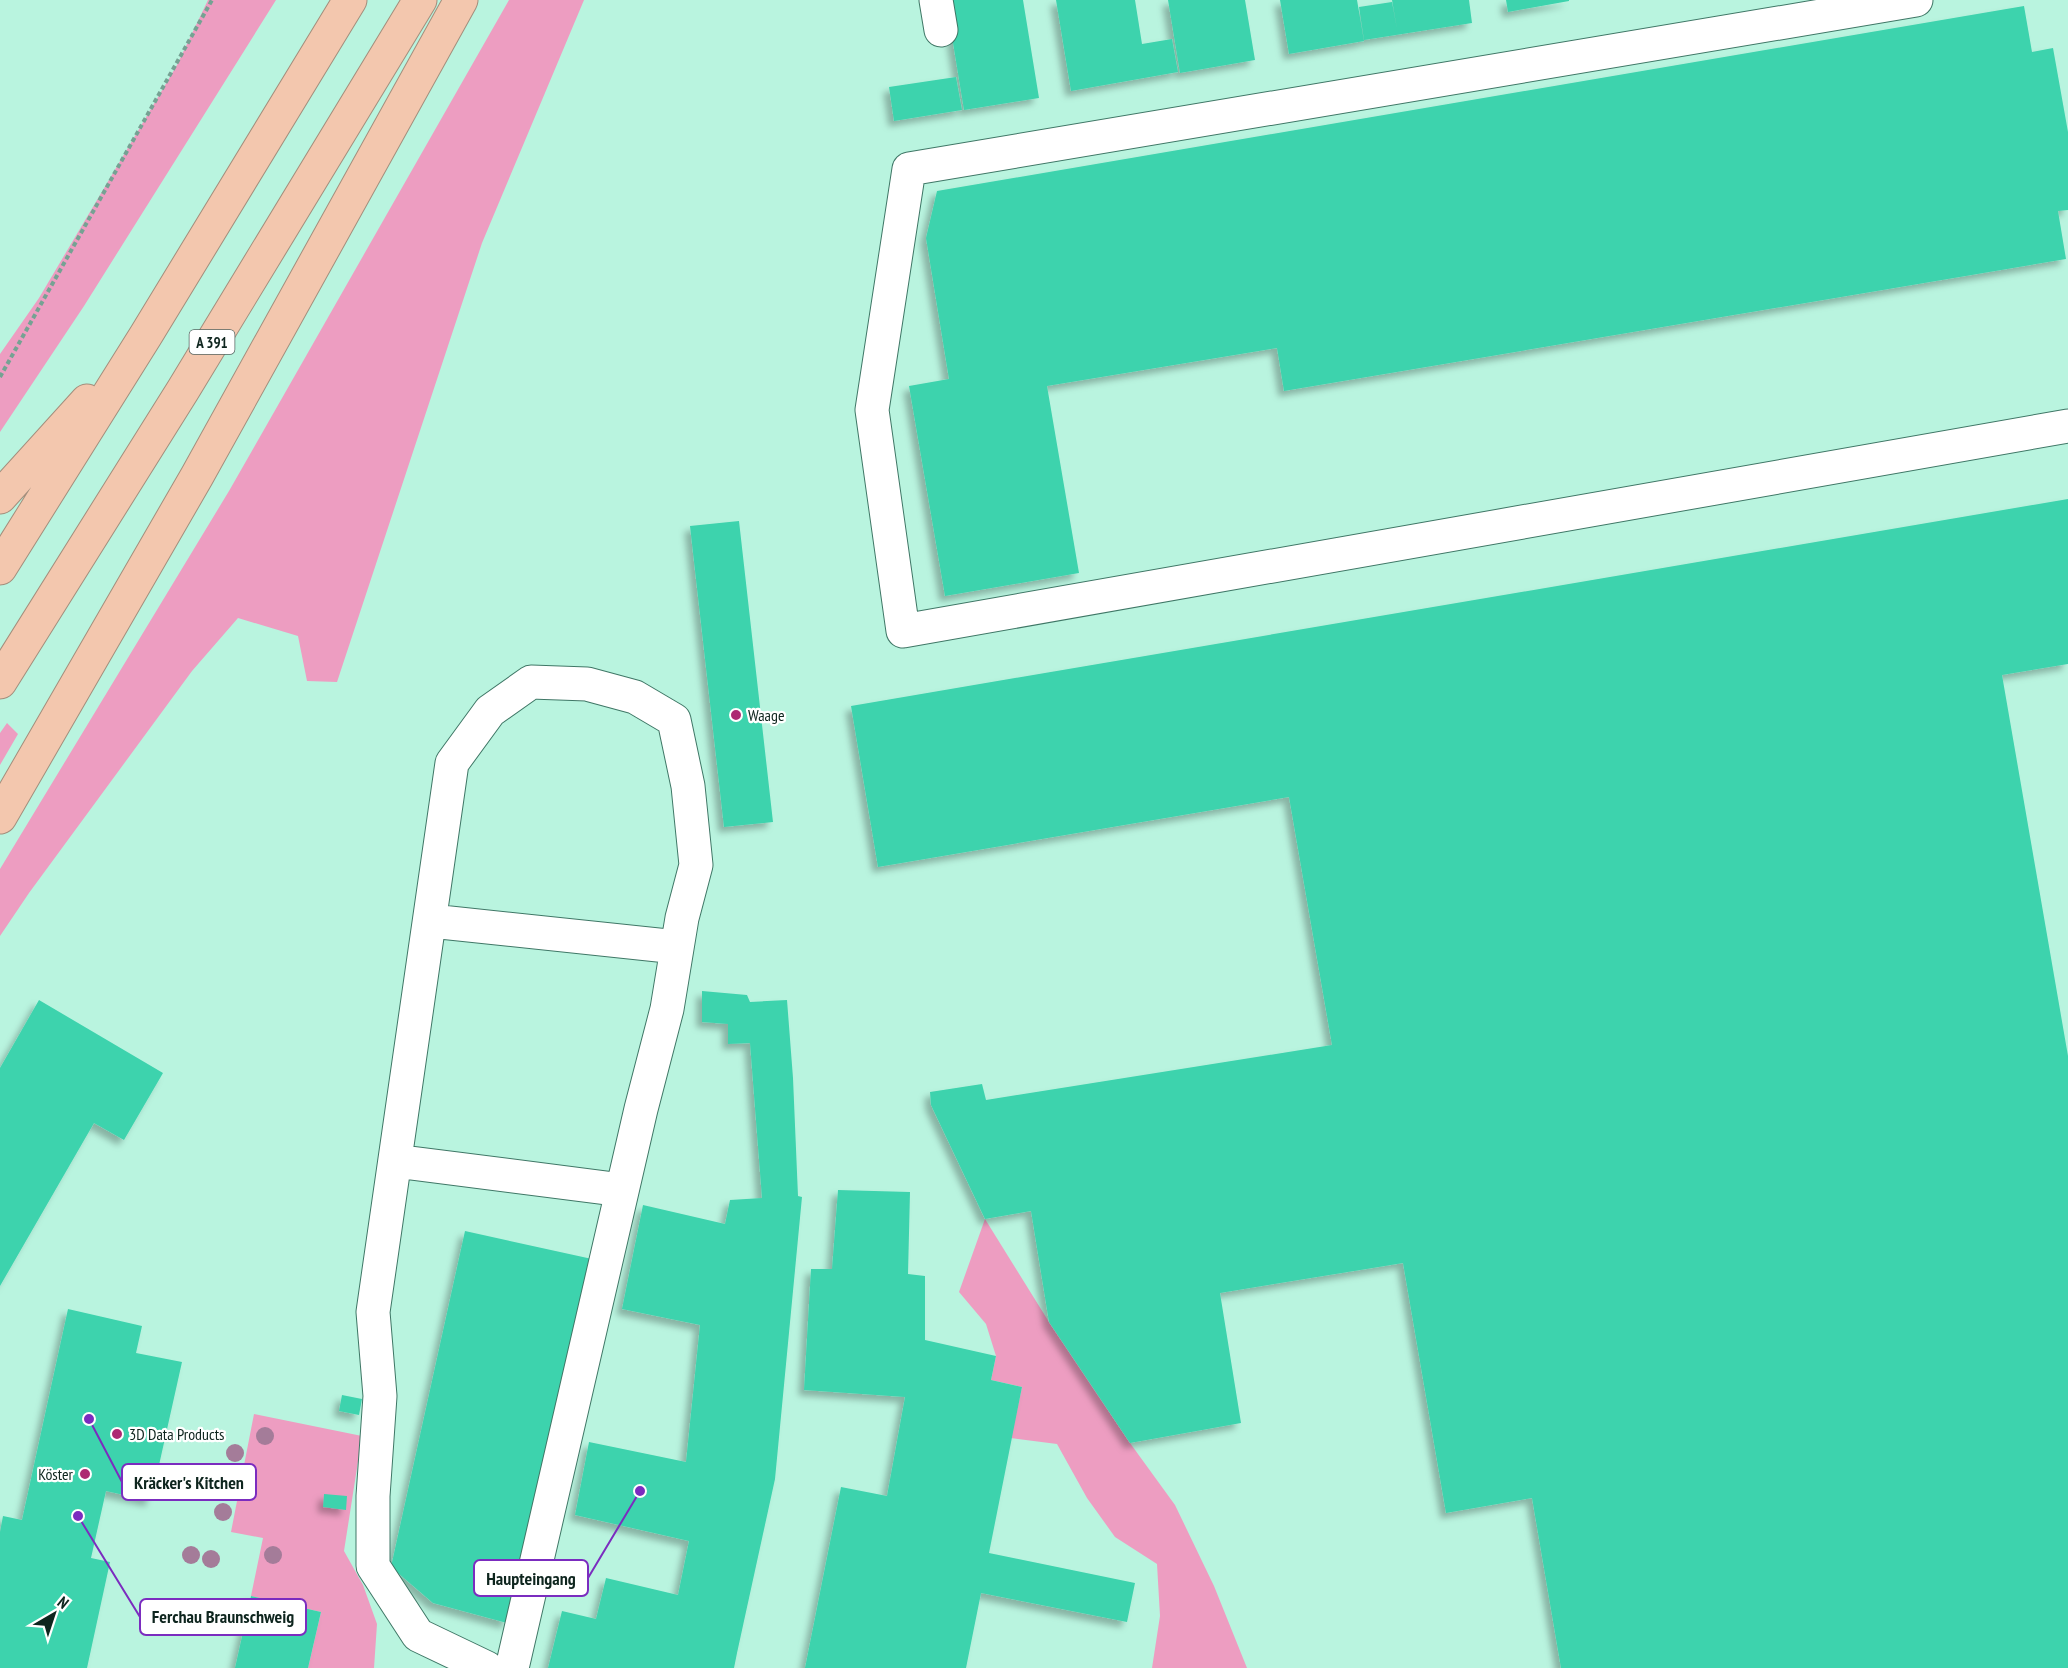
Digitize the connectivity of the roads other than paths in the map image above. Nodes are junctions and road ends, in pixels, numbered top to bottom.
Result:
1 (350, 0) edge
2 (420, 0) edge
3 (462, 0) edge
4 (1916, 0) edge
5 (146, 335) junction
6 (2068, 426) edge
7 (0, 497) edge
8 (0, 568) edge
9 (0, 682) edge
10 (0, 818) edge
11 (431, 921) junction
12 (677, 947) junction
13 (395, 1161) junction
14 (622, 1190) junction
15 (487, 1668) edge
16 (512, 1668) edge

1 - 5 highway
2 - 9 highway, A 391
3 - 10 highway
4 - 6 lane
5 - 7 highway
5 - 8 highway
11 - 12 lane
11 - 12 lane
11 - 13 lane
12 - 14 lane
13 - 14 lane
13 - 15 lane
14 - 16 lane

